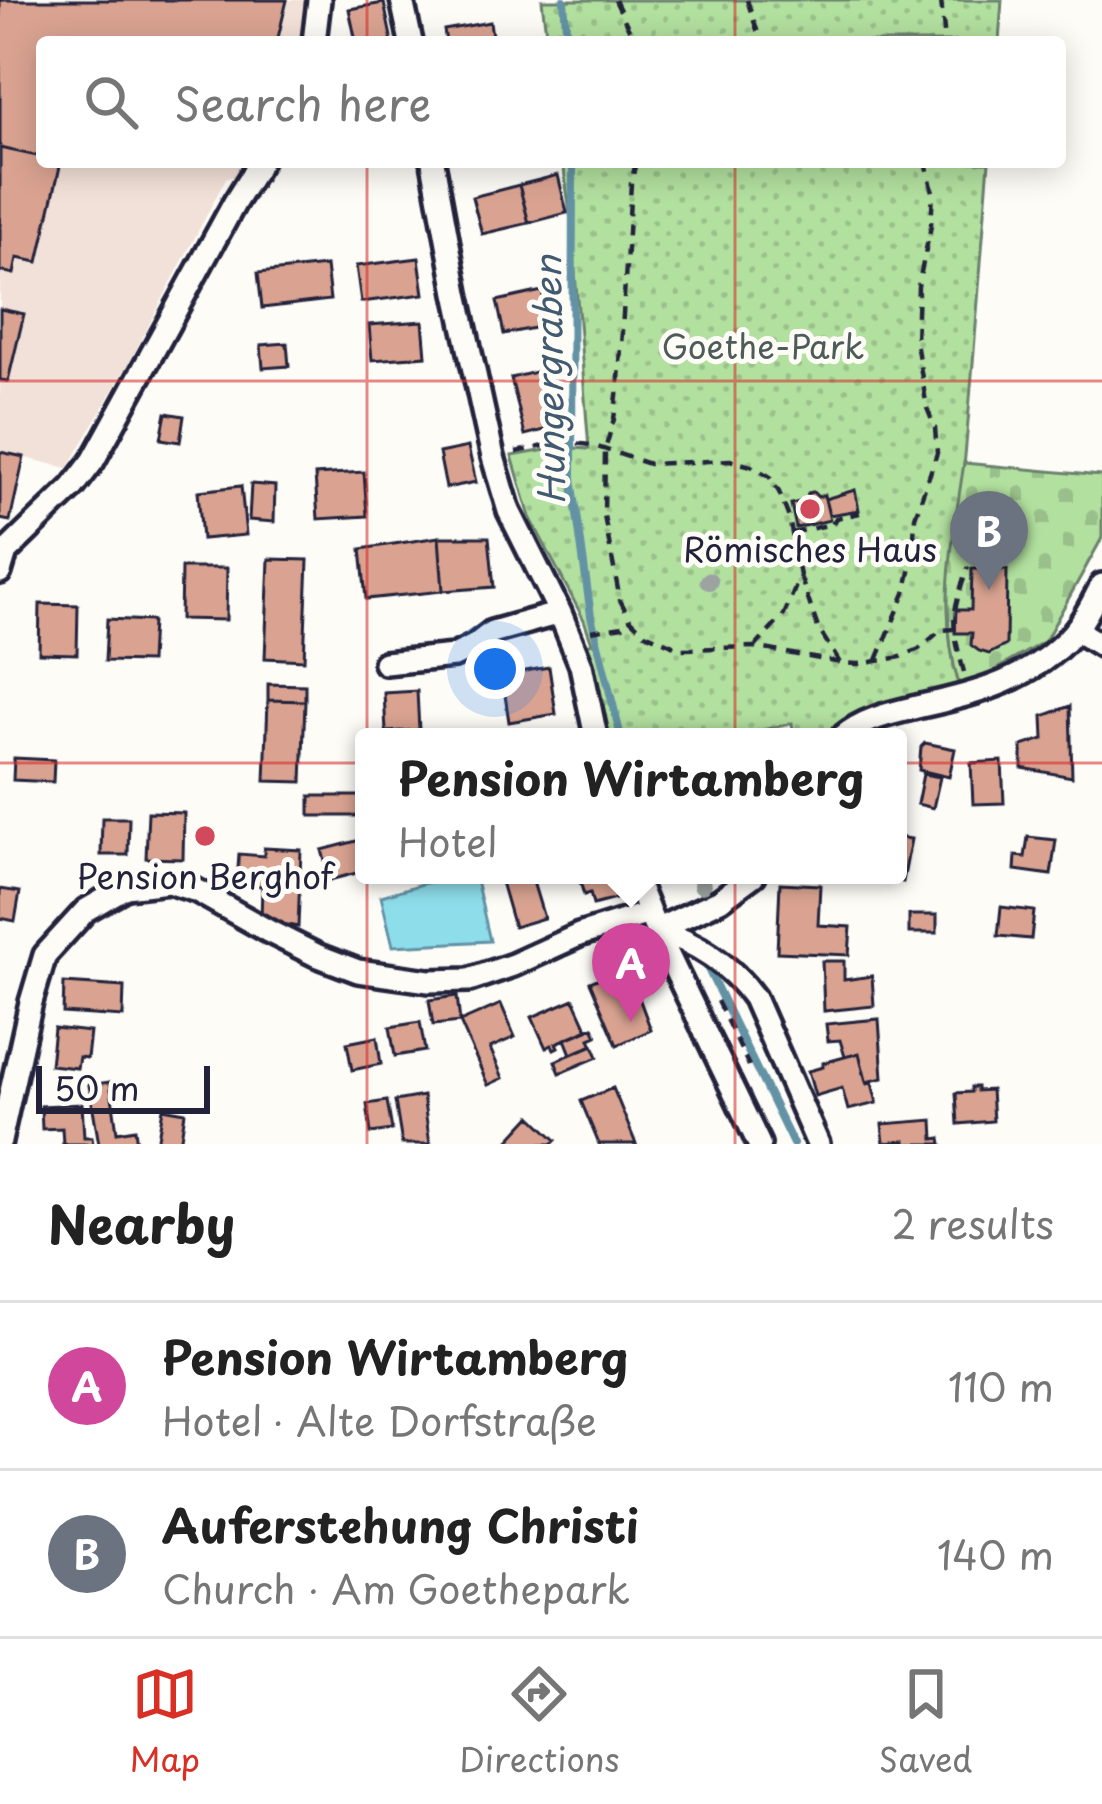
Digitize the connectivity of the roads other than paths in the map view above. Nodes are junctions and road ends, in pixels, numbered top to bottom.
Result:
1 (319, 0) edge
2 (402, 0) edge
3 (315, 36) edge
4 (410, 36) edge
5 (256, 168) edge
6 (434, 168) edge
7 (0, 572) edge
8 (1102, 585) edge
9 (560, 613) junction
10 (1076, 630) junction
11 (1102, 646) edge
12 (385, 663) dead end
13 (594, 728) edge
14 (853, 728) edge
15 (638, 884) edge
16 (741, 884) edge
17 (652, 921) junction
18 (0, 1141) edge
19 (759, 1144) edge
20 (818, 1144) edge

1 - 3 street
2 - 4 street
5 - 7 street
6 - 9 street
8 - 10 street
9 - 12 street
9 - 13 street
10 - 11 street
10 - 14 street
15 - 17 street
16 - 17 street
17 - 18 street
17 - 19 street
17 - 20 street

